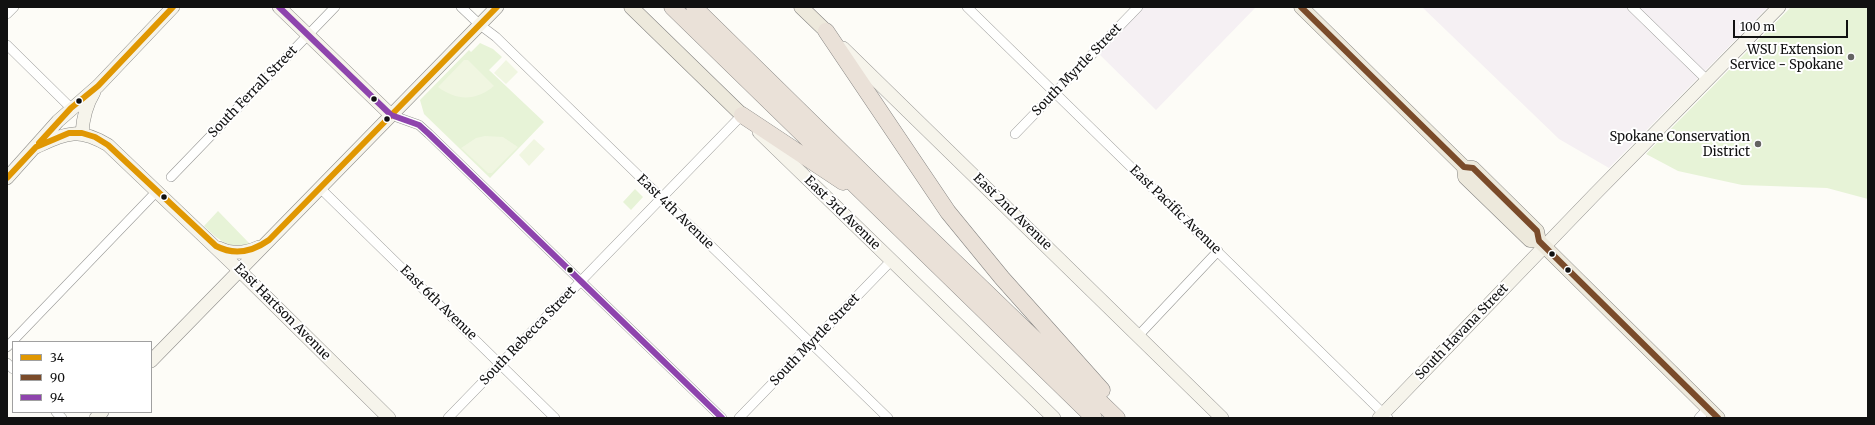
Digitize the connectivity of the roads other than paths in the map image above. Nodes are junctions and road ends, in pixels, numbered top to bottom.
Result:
1 (14, 7) edge
2 (173, 7) edge
3 (279, 7) edge
4 (335, 7) edge
5 (461, 7) edge
6 (497, 7) edge
7 (631, 7) edge
8 (672, 7) edge
9 (694, 7) edge
10 (801, 7) edge
11 (967, 7) edge
12 (1138, 7) edge
13 (1301, 7) edge
14 (1632, 7) edge
15 (1779, 7) edge
16 (7, 14) edge
17 (480, 25) junction
18 (826, 31) junction
19 (308, 35) junction
20 (7, 45) edge
21 (1707, 80) junction
22 (98, 86) junction
23 (1055, 93) junction
24 (71, 108) junction
25 (391, 115) junction
26 (742, 116) junction
27 (82, 133) junction
28 (1015, 134) dead end
29 (36, 147) junction
30 (171, 177) dead end
31 (7, 178) edge
32 (320, 188) junction
33 (157, 191) junction
34 (662, 199) junction
35 (876, 204) junction
36 (269, 240) junction
37 (211, 242) junction
38 (1542, 244) junction
39 (1218, 252) junction
40 (891, 261) junction
41 (239, 270) junction
42 (582, 281) junction
43 (1138, 336) junction
44 (13, 341) edge
45 (811, 343) junction
46 (152, 360) edge
47 (500, 365) junction
48 (1708, 415) edge
49 (1383, 416) edge
50 (389, 418) edge
51 (448, 418) edge
52 (555, 418) edge
53 (722, 418) edge
54 (739, 418) edge
55 (888, 418) edge
56 (1054, 418) edge
57 (1094, 418) edge
58 (1117, 418) edge
59 (1128, 418) edge
60 (1222, 418) edge

1 - 16 street
2 - 22 street
3 - 19 street
4 - 19 street, South Ferrall Street
5 - 17 street, East 4th Avenue
6 - 17 street
7 - 26 main road, East 3rd Avenue
8 - 35 highway
9 - 58 highway
10 - 18 main road, East 2nd Avenue
11 - 23 street, East Pacific Avenue
12 - 23 street, South Myrtle Street
13 - 38 main road
14 - 21 street
15 - 21 street, South Havana Street
17 - 25 street
17 - 34 street, East 4th Avenue
18 - 43 street, East 2nd Avenue
18 - 59 highway
19 - 25 street
19 - 30 street, South Ferrall Street
20 - 24 street
21 - 38 street, South Havana Street
22 - 24 street
22 - 27 street
23 - 28 street, South Myrtle Street
23 - 39 street, East Pacific Avenue
24 - 29 street
25 - 32 street
25 - 42 street
26 - 34 street, South Rebecca Street
26 - 35 highway
26 - 40 street, East 3rd Avenue
27 - 29 street
27 - 33 street, East Hartson Avenue
29 - 31 street
32 - 36 street
32 - 47 street, East 6th Avenue
33 - 37 street, East Hartson Avenue
33 - 44 street
34 - 42 street, South Rebecca Street
34 - 45 street, East 4th Avenue
35 - 57 highway
36 - 37 street
36 - 41 street
37 - 41 street, East Hartson Avenue
38 - 48 main road
38 - 49 street, South Havana Street
39 - 43 street
39 - 49 street, East Pacific Avenue
40 - 45 street, South Myrtle Street
40 - 56 street, East 3rd Avenue
41 - 46 street
41 - 50 street, East Hartson Avenue
42 - 47 street, South Rebecca Street
42 - 53 street
43 - 60 street, East 2nd Avenue
45 - 54 street, South Myrtle Street
45 - 55 street, East 4th Avenue
47 - 51 street, South Rebecca Street
47 - 52 street, East 6th Avenue

